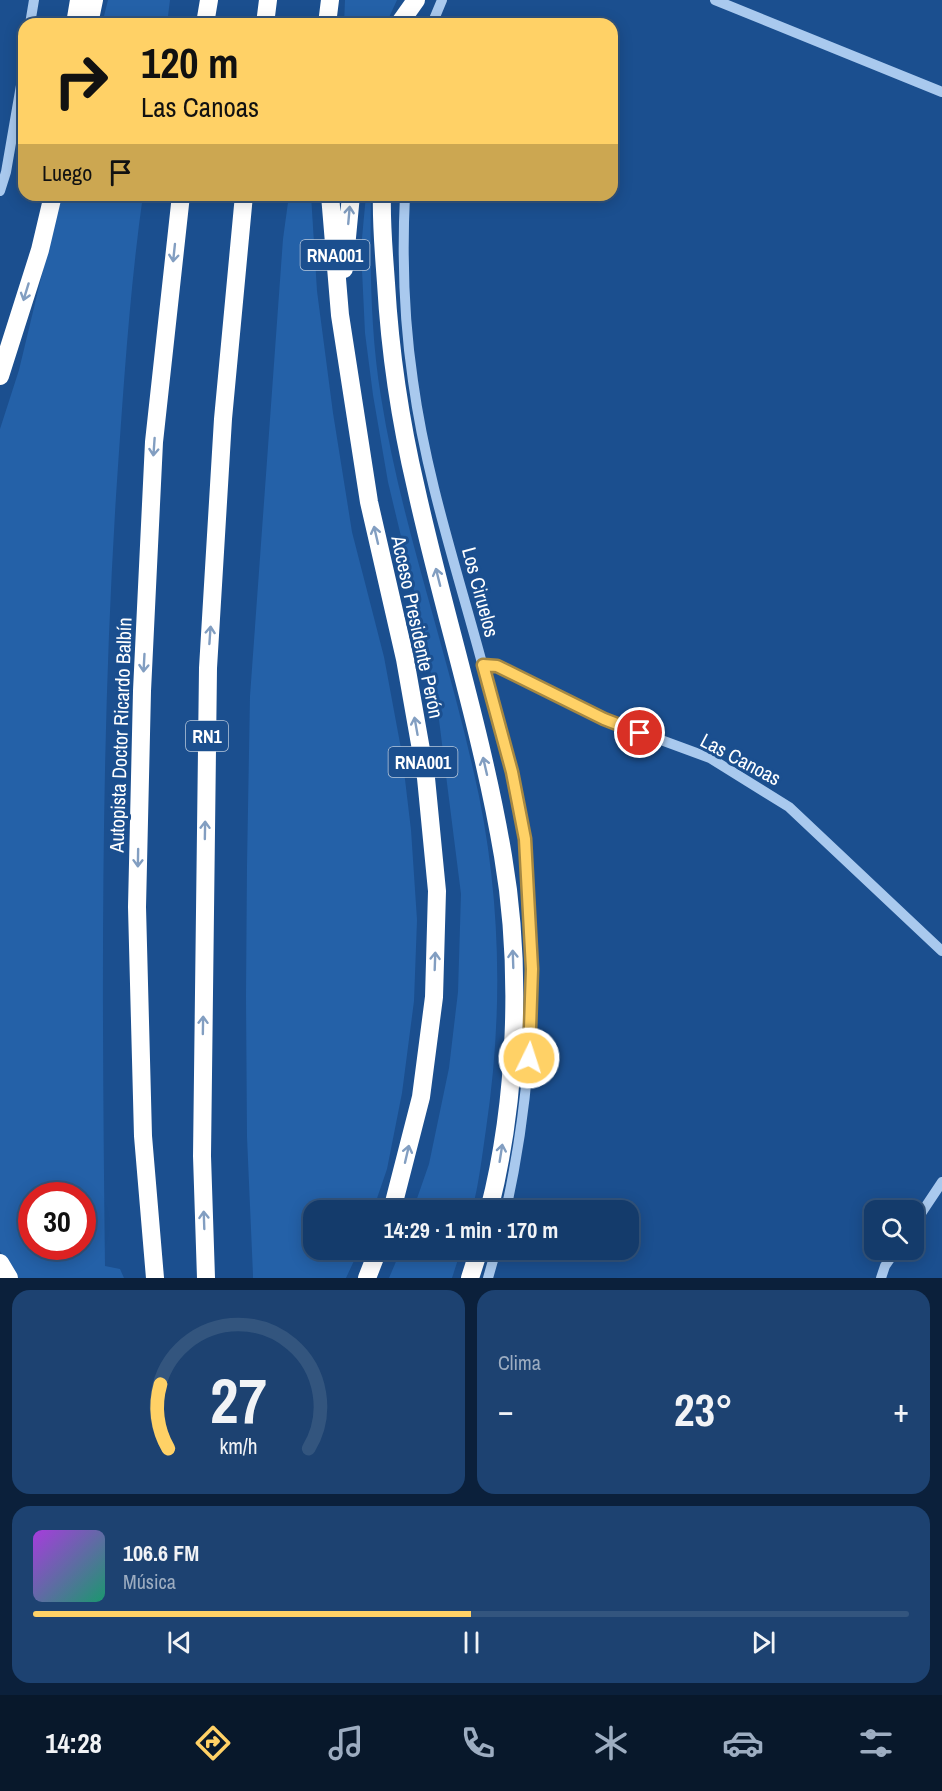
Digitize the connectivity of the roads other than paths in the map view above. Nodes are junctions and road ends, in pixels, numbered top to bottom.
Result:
1 (34, 0) edge
2 (79, 0) edge
3 (94, 0) edge
4 (209, 0) edge
5 (268, 0) edge
6 (330, 0) edge
7 (442, 0) edge
8 (715, 0) edge
9 (31, 18) edge
10 (76, 18) edge
11 (90, 18) edge
12 (206, 18) edge
13 (266, 18) edge
14 (328, 18) edge
15 (434, 18) edge
16 (942, 92) edge
17 (18, 103) edge
18 (0, 191) edge
19 (50, 201) edge
20 (180, 201) edge
21 (243, 201) edge
22 (330, 201) edge
23 (350, 201) edge
24 (382, 201) edge
25 (405, 201) edge
26 (340, 315) junction
27 (0, 376) edge
28 (483, 665) junction
29 (942, 951) edge
30 (942, 1182) edge
31 (395, 1200) edge
32 (491, 1200) edge
33 (508, 1200) edge
34 (924, 1209) edge
35 (374, 1260) edge
36 (476, 1260) edge
37 (493, 1260) edge
38 (889, 1260) edge
39 (0, 1263) edge
40 (9, 1278) edge
41 (155, 1278) edge
42 (206, 1278) edge
43 (367, 1278) edge
44 (470, 1278) edge
45 (488, 1278) edge
46 (881, 1278) edge

1 - 9 street
2 - 10 highway
3 - 11 highway
4 - 12 highway
5 - 13 highway
6 - 14 highway
7 - 15 street
8 - 16 street
17 - 18 street
19 -> 27 highway
20 -> 41 highway, Autopista Doctor Ricardo Balbín
42 -> 21 highway, RN1
22 - 26 highway, Acceso Presidente Perón / RNA001
26 -> 23 highway
32 -> 24 highway
25 - 28 street, Los Ciruelos
31 -> 26 highway, Acceso Presidente Perón / RNA001
28 - 29 street, Las Canoas
28 - 33 street, Los Ciruelos
30 - 34 street
35 - 43 highway
36 - 44 highway
37 - 45 street
38 - 46 street
39 - 40 highway

